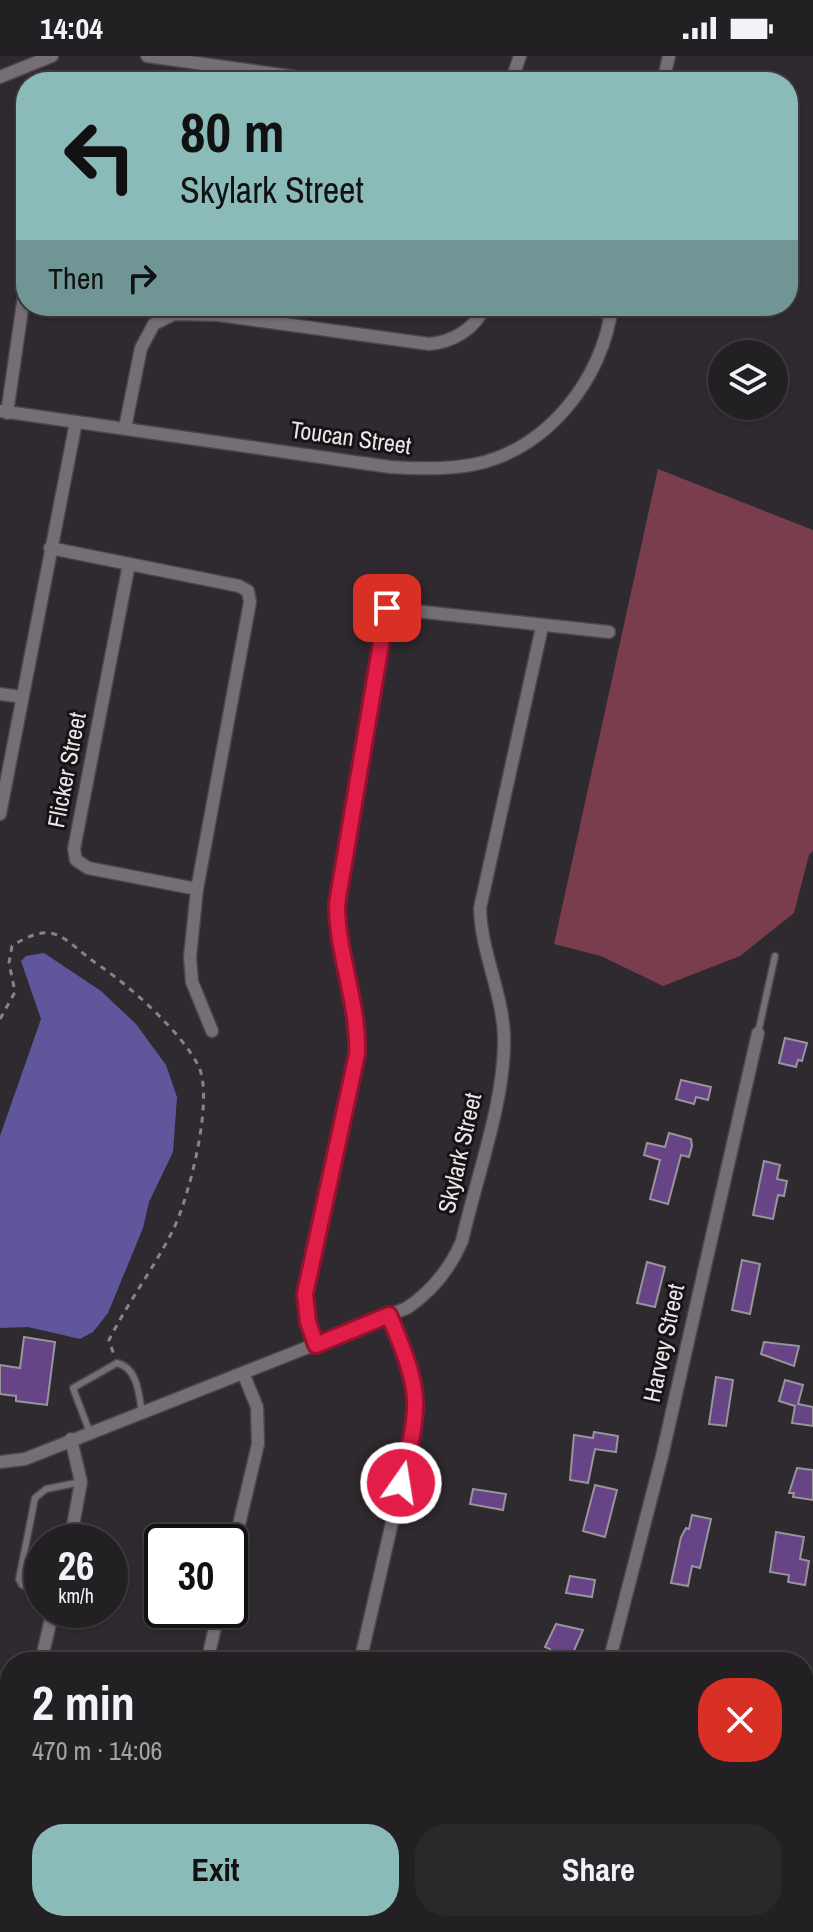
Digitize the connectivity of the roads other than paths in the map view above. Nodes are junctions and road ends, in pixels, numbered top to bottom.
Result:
1 (52, 56) edge
2 (147, 56) edge
3 (261, 72) edge
4 (0, 77) edge
5 (20, 316) edge
6 (168, 316) edge
7 (225, 316) edge
8 (477, 316) edge
9 (610, 316) edge
10 (4, 412) edge
11 (76, 422) junction
12 (125, 428) junction
13 (50, 548) junction
14 (129, 564) junction
15 (542, 627) junction
16 (609, 632) dead end
17 (0, 694) edge
18 (22, 697) junction
19 (0, 814) edge
20 (197, 889) junction
21 (775, 956) dead end
22 (212, 1031) dead end
23 (758, 1033) joint
24 (389, 1315) junction
25 (316, 1345) junction
26 (243, 1373) junction
27 (142, 1413) junction
28 (90, 1433) junction
29 (71, 1439) junction
30 (0, 1462) edge
31 (81, 1482) junction
32 (30, 1524) edge
33 (73, 1524) edge
34 (239, 1524) edge
35 (24, 1554) edge
36 (24, 1586) edge
37 (49, 1628) edge
38 (215, 1628) edge
39 (43, 1652) edge
40 (209, 1652) edge
41 (362, 1652) edge
42 (612, 1652) edge

1 - 4 street
2 - 3 street
5 - 10 street
6 - 12 street
7 - 8 street
9 - 12 street, Toucan Street
10 - 11 street, Toucan Street
11 - 12 street, Toucan Street
11 - 13 street
13 - 14 street
13 - 18 street
14 - 20 street
14 - 20 street, Flicker Street
15 - 16 street
15 - 24 street, Skylark Street
15 - 25 street
17 - 18 street
18 - 19 street
20 - 22 street
21 - 23 lane
23 - 42 street, Harvey Street
24 - 25 street, Skylark Street
24 - 41 street
25 - 26 street, Skylark Street
26 - 27 street, Skylark Street
26 - 34 street
27 - 28 street, Skylark Street
27 - 28 lane
28 - 29 street, Skylark Street
29 - 30 street, Skylark Street
29 - 31 street
31 - 32 lane
31 - 33 street
35 - 36 lane
37 - 39 street
38 - 40 street

